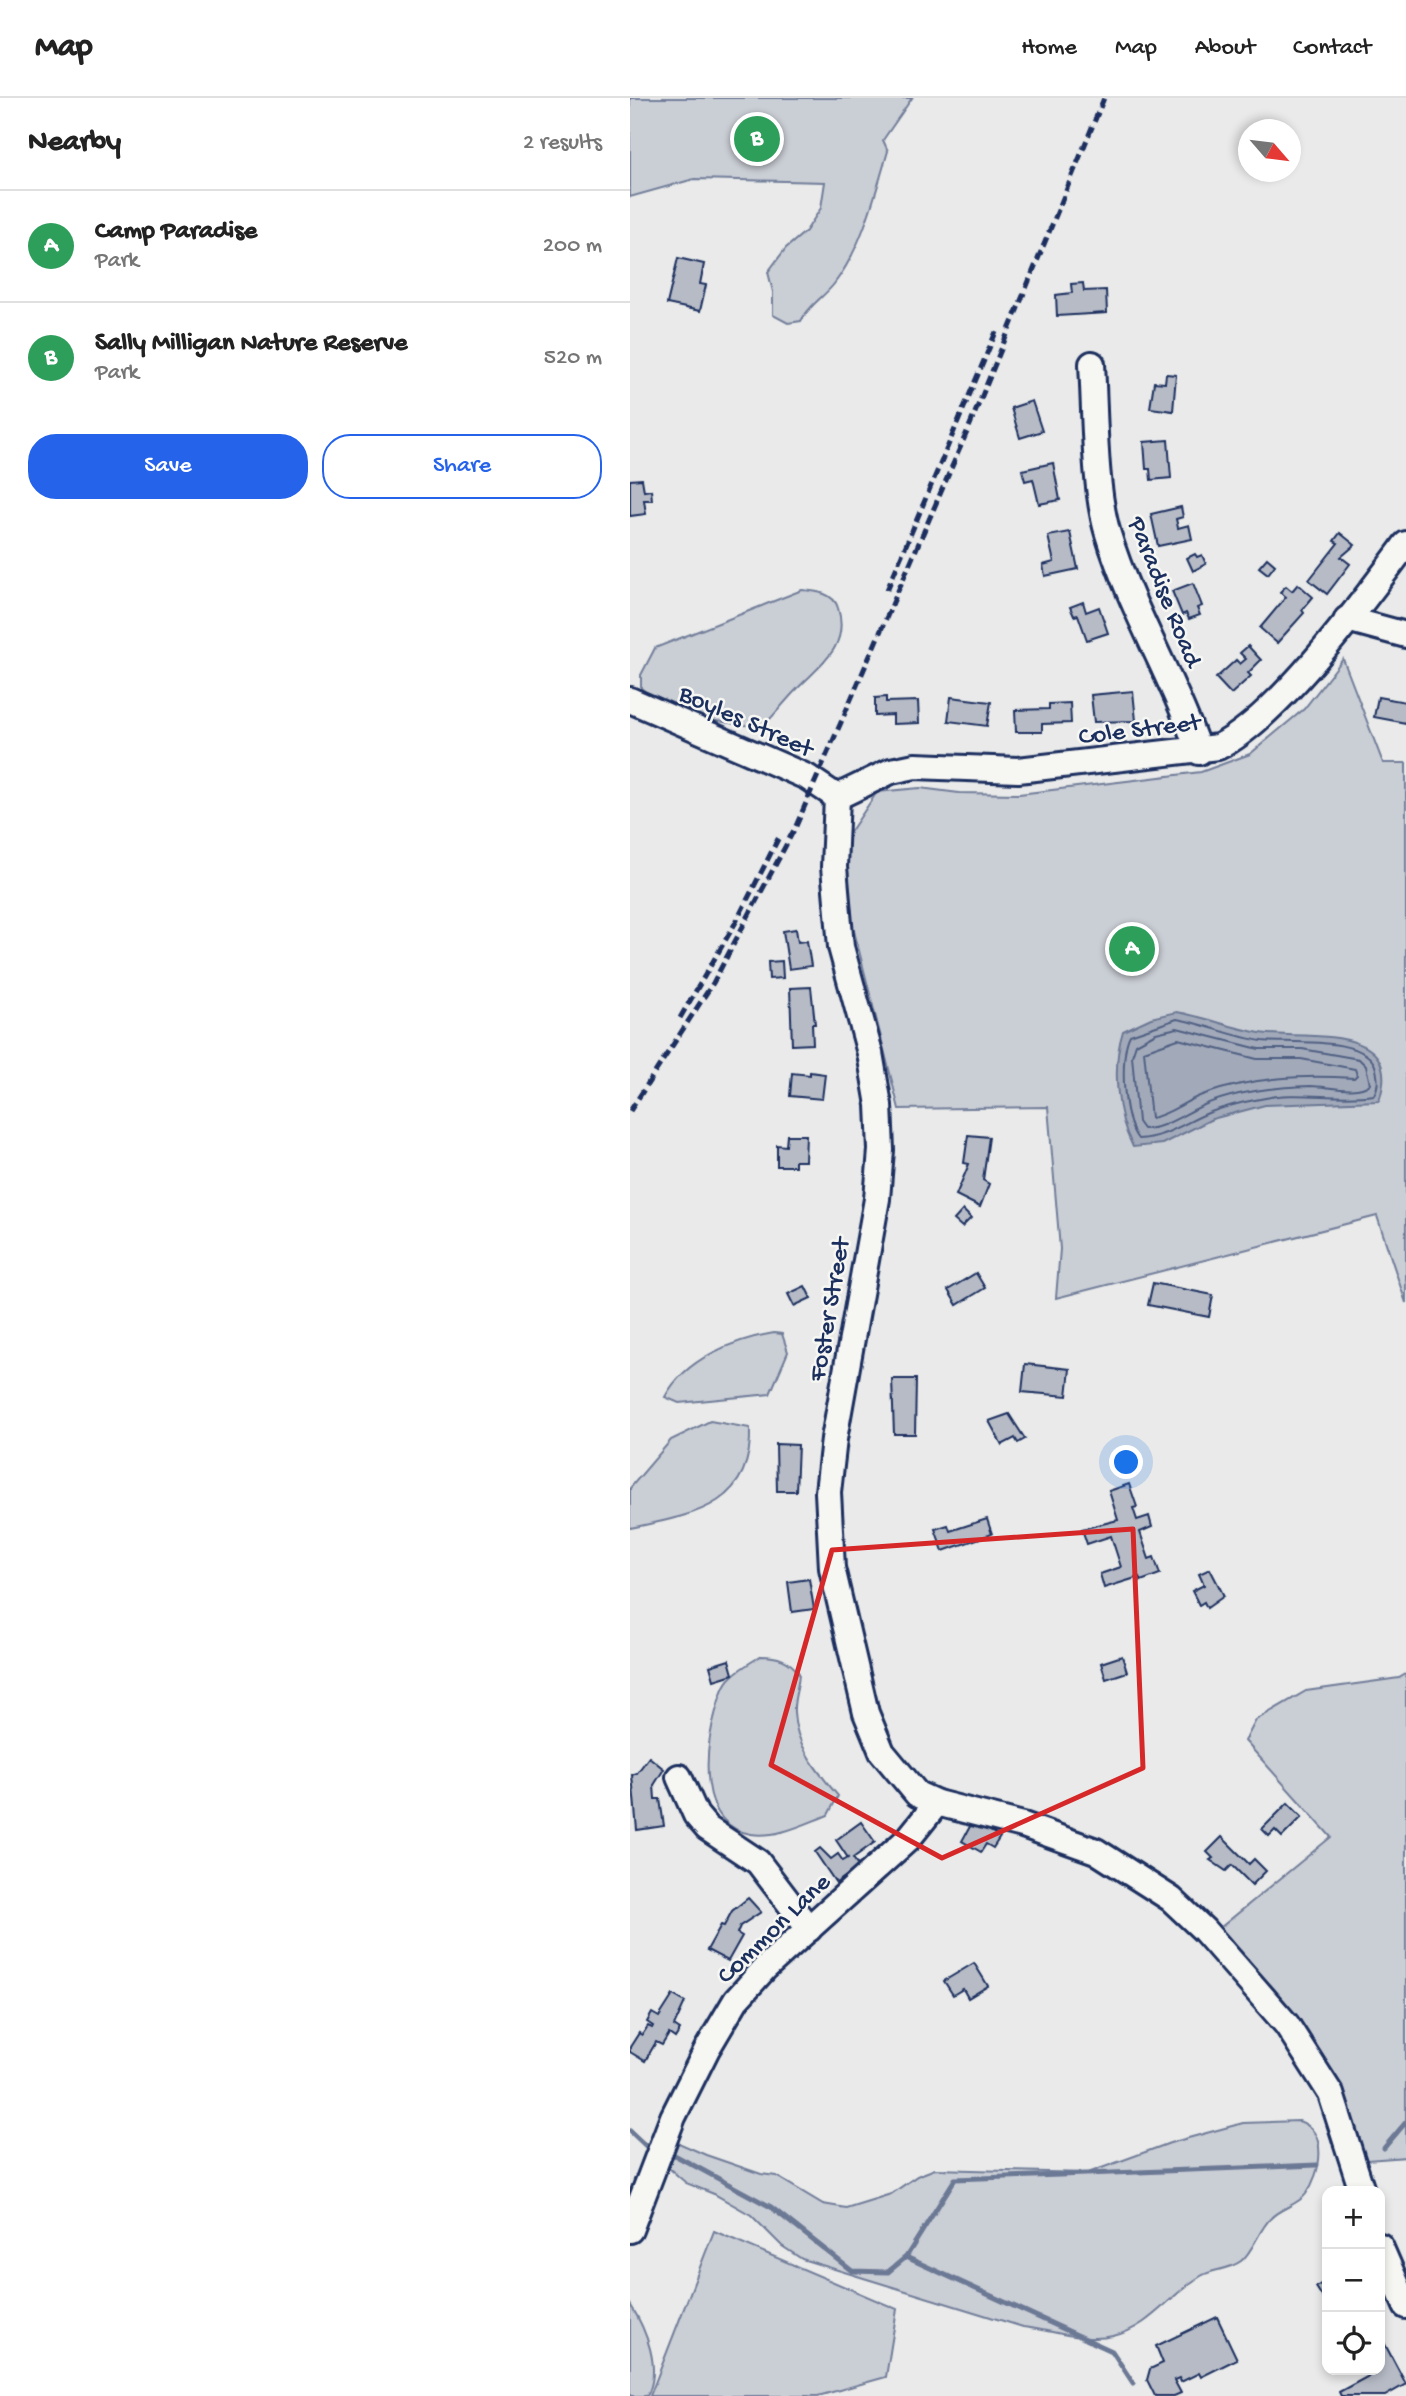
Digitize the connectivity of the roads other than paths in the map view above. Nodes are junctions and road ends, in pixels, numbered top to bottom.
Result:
1 (1092, 364) dead end
2 (1406, 544) edge
3 (1347, 619) junction
4 (1406, 635) edge
5 (630, 700) edge
6 (1199, 752) junction
7 (837, 797) junction
8 (679, 1777) dead end
9 (937, 1803) junction
10 (809, 1929) junction
11 (1360, 2186) edge
12 (630, 2230) edge
13 (1381, 2249) edge
14 (1406, 2306) edge

1 - 6 street, Paradise Road
2 - 3 street, Cole Street
3 - 4 street
3 - 6 street, Cole Street
5 - 7 street, Boyles Street
6 - 7 street, Cole Street
7 - 9 street, Foster Street
8 - 10 street
9 - 10 street, Common Lane
9 - 11 street, Foster Street
10 - 12 street, Common Lane
13 - 14 street

